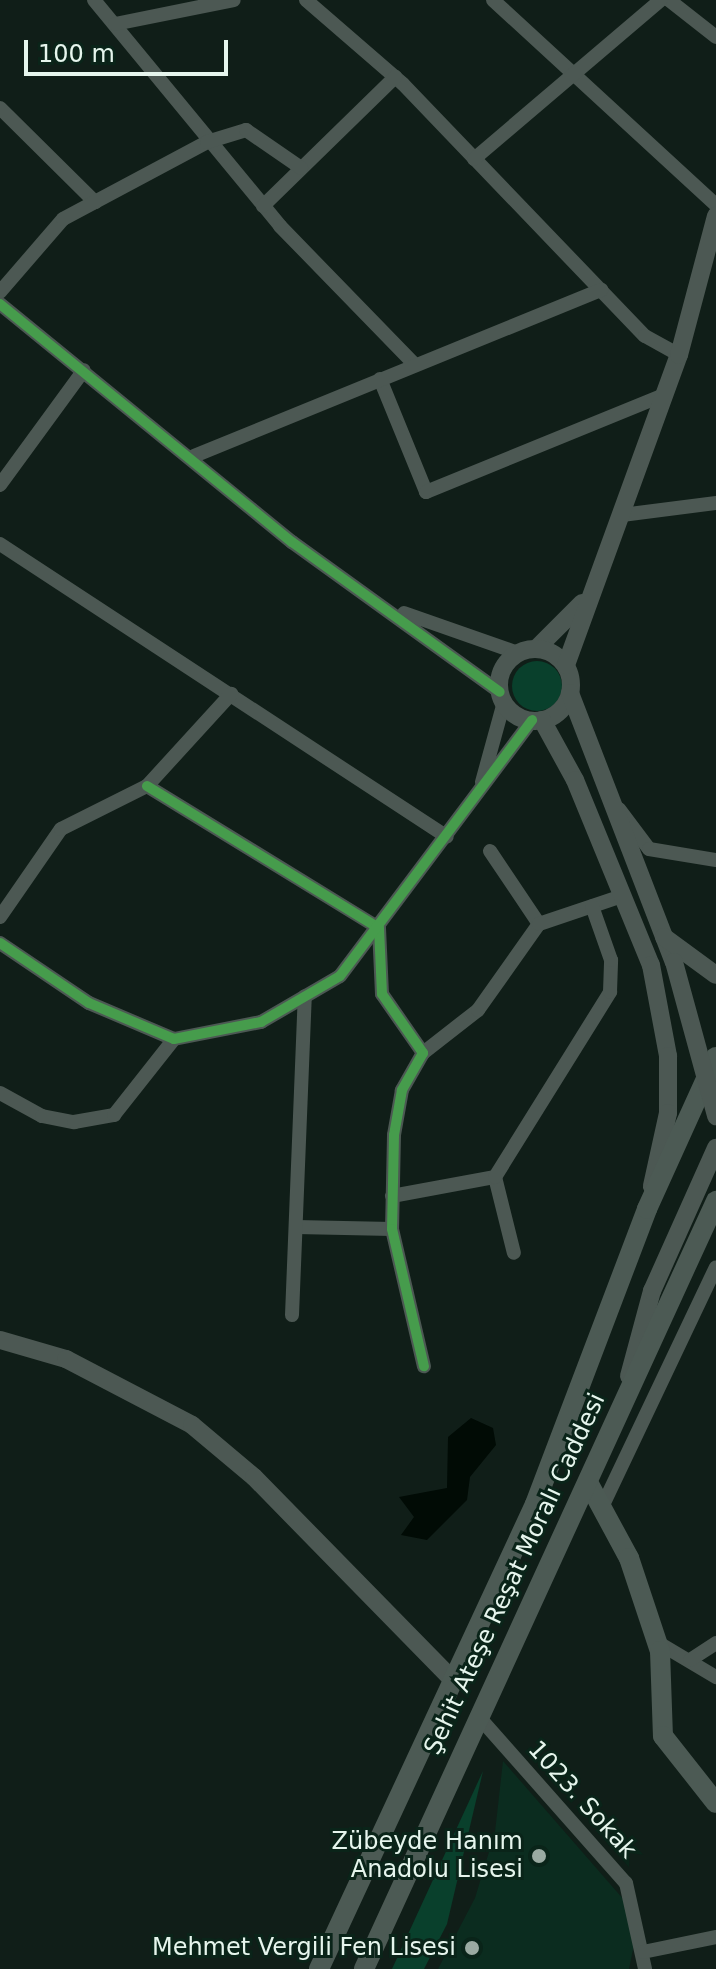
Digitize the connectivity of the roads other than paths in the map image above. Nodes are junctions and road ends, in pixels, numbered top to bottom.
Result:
1 (94, 0) edge
2 (234, 0) edge
3 (493, 0) edge
4 (661, 0) edge
5 (669, 0) edge
6 (310, 1) edge
7 (115, 24) junction
8 (716, 37) edge
9 (575, 75) junction
10 (395, 77) junction
11 (0, 108) edge
12 (207, 142) junction
13 (474, 159) junction
14 (301, 168) junction
15 (95, 202) junction
16 (716, 205) edge
17 (263, 206) junction
18 (716, 216) edge
19 (601, 290) junction
20 (0, 292) edge
21 (0, 304) edge
22 (679, 355) junction
23 (415, 365) junction
24 (84, 370) junction
25 (380, 379) junction
26 (666, 394) junction
27 (194, 456) junction
28 (0, 485) edge
29 (716, 503) edge
30 (622, 515) junction
31 (0, 544) edge
32 (587, 598) junction
33 (393, 609) junction
34 (527, 651) junction
35 (566, 665) junction
36 (570, 693) junction
37 (231, 694) junction
38 (502, 697) junction
39 (537, 720) junction
40 (147, 786) junction
41 (480, 790) junction
42 (609, 796) junction
43 (447, 837) junction
44 (490, 851) dead end
45 (716, 860) edge
46 (622, 896) junction
47 (592, 906) junction
48 (0, 917) edge
49 (539, 924) junction
50 (379, 928) junction
51 (664, 937) junction
52 (0, 943) edge
53 (716, 975) edge
54 (305, 996) junction
55 (174, 1039) junction
56 (423, 1053) junction
57 (716, 1057) edge
58 (0, 1093) edge
59 (716, 1116) edge
60 (716, 1148) edge
61 (495, 1177) junction
62 (392, 1196) junction
63 (716, 1201) edge
64 (647, 1209) junction
65 (296, 1227) junction
66 (392, 1229) junction
67 (514, 1253) dead end
68 (716, 1267) edge
69 (292, 1315) dead end
70 (0, 1340) edge
71 (424, 1366) dead end
72 (618, 1415) junction
73 (590, 1486) junction
74 (603, 1505) junction
75 (657, 1642) junction
76 (716, 1643) edge
77 (690, 1660) junction
78 (716, 1677) edge
79 (453, 1680) junction
80 (478, 1716) junction
81 (716, 1803) edge
82 (716, 1937) edge
83 (643, 1952) junction
84 (319, 1969) edge
85 (364, 1969) edge
86 (645, 1969) edge

1 - 7 street
2 - 7 street
3 - 9 street
4 - 9 street
5 - 8 street
6 - 10 street
7 - 12 street
9 - 13 street
9 - 16 street
10 - 13 street
10 - 14 street
11 - 15 street
12 - 14 street
12 - 15 street
12 - 17 street
13 - 19 street
14 - 17 street
15 - 20 street
17 - 23 street
18 - 22 street
19 - 22 street
19 - 23 street
21 - 24 street
22 - 26 street
23 - 25 street
24 - 27 street
24 - 28 street
25 - 26 street
25 - 27 street
26 - 30 street
27 - 33 street
29 - 30 street
30 - 32 street
31 - 37 street
32 - 34 street
32 - 35 street
33 - 34 street
33 - 38 street
34 - 35 street
34 - 38 street
35 - 36 street
36 - 39 street
36 - 42 street
37 - 40 street
37 - 43 street
38 - 39 street
38 - 41 street
39 - 41 street
39 - 46 street
40 - 48 street
40 - 50 street
41 - 43 street
42 - 45 street
42 - 51 street
43 - 50 street
44 - 49 street
46 - 47 street
46 - 64 street
47 - 49 street
47 - 61 street
49 - 56 street
50 - 54 street
50 - 56 street
51 - 53 street
51 - 59 street, bridge
52 - 55 street
54 - 55 street
54 - 65 street
55 - 58 street
56 - 62 street
57 - 64 main road
60 - 72 street
61 - 62 street
61 - 67 street
62 - 66 street
63 - 72 main road, Şehit Ateşe Reşat Moralı Caddesi
64 - 79 main road
65 - 66 street
65 - 69 street
66 - 71 street
68 - 74 street
70 - 79 street
72 - 73 main road, Şehit Ateşe Reşat Moralı Caddesi
73 - 74 main road
73 - 80 main road, Şehit Ateşe Reşat Moralı Caddesi
74 - 75 main road
75 - 77 street
75 - 81 main road
76 - 77 street
77 - 78 street
79 - 84 main road
80 - 83 street, 1023. Sokak
80 - 85 main road, Şehit Ateşe Reşat Moralı Caddesi
82 - 83 street
83 - 86 street, 1023. Sokak

